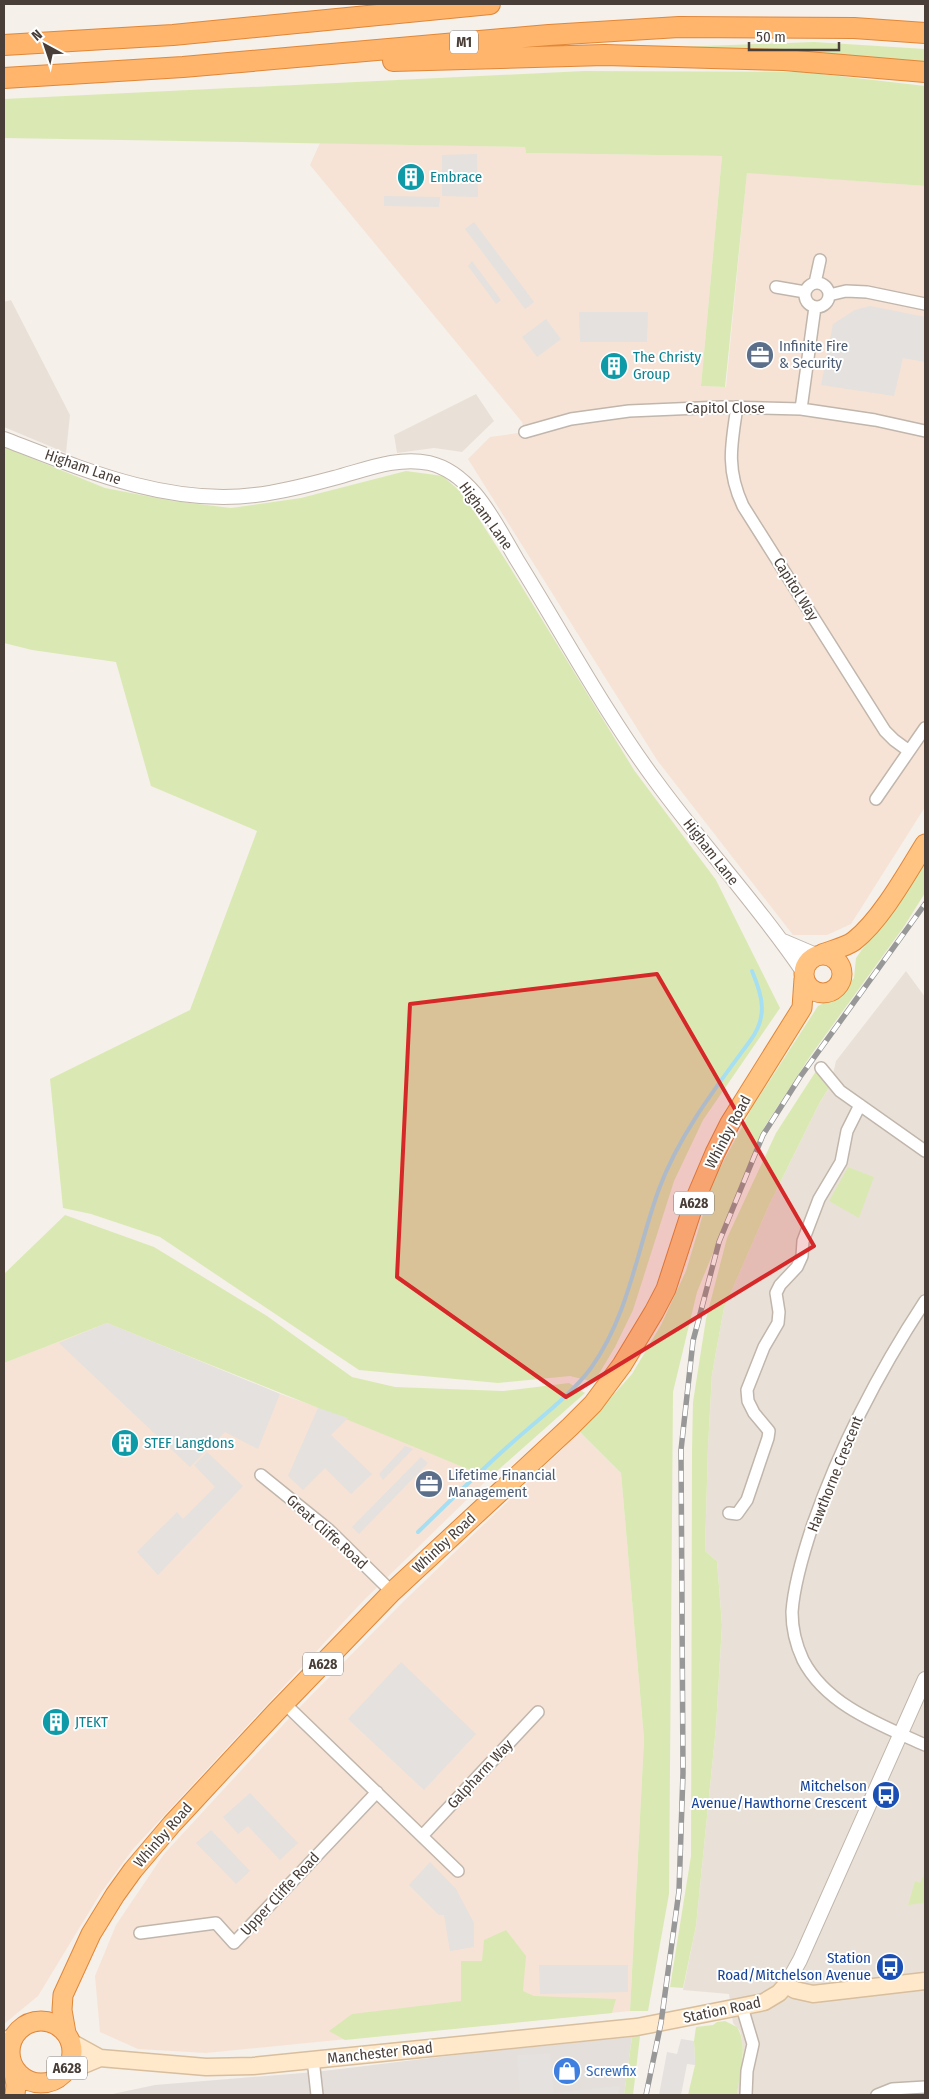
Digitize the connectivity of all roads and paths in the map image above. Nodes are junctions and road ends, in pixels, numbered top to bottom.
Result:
1 (341, 4) edge
2 (490, 4) edge
3 (925, 34) edge
4 (173, 35) junction
5 (4, 45) edge
6 (184, 66) junction
7 (925, 72) edge
8 (4, 78) edge
9 (820, 260) dead end
10 (815, 283) junction
11 (776, 287) dead end
12 (805, 292) junction
13 (828, 295) junction
14 (925, 304) edge
15 (815, 306) junction
16 (737, 407) junction
17 (801, 409) junction
18 (925, 431) edge
19 (525, 432) dead end
20 (4, 439) edge
21 (925, 728) edge
22 (909, 751) junction
23 (876, 799) dead end
24 (925, 844) edge
25 (783, 941) junction
26 (853, 942) junction
27 (819, 955) junction
28 (843, 973) junction
29 (804, 976) junction
30 (832, 991) junction
31 (802, 1008) junction
32 (821, 1068) dead end
33 (860, 1105) junction
34 (925, 1151) edge
35 (925, 1300) edge
36 (261, 1475) dead end
37 (729, 1513) dead end
38 (392, 1592) junction
39 (925, 1679) edge
40 (284, 1703) junction
41 (538, 1712) dead end
42 (901, 1734) junction
43 (925, 1745) edge
44 (377, 1792) junction
45 (422, 1836) junction
46 (458, 1871) dead end
47 (140, 1933) dead end
48 (925, 1981) edge
49 (786, 1985) junction
50 (63, 1995) junction
51 (742, 2008) junction
52 (661, 2023) joint
53 (28, 2025) junction
54 (68, 2037) junction
55 (4, 2039) edge
56 (100, 2058) junction
57 (313, 2059) junction
58 (10, 2062) edge
59 (60, 2076) junction
60 (925, 2087) edge
61 (15, 2095) edge
62 (37, 2095) edge
63 (316, 2095) edge
64 (746, 2095) edge
65 (877, 2095) edge

1 - 4 highway
2 - 4 highway
3 - 6 highway, M1
4 - 5 highway
6 - 7 highway, M1
6 - 8 highway, M1
9 - 10 street
10 - 12 street
10 - 13 street
11 - 12 street
12 - 15 street
13 - 14 street
13 - 15 street
15 - 17 street
16 - 17 street, Capitol Close
16 - 19 street, Capitol Close
16 - 22 street, Capitol Way
17 - 18 street, Capitol Close
20 - 25 street, Higham Lane
21 - 22 street
22 - 23 street
24 - 26 highway, Whinby Road / A628
25 - 27 street, Higham Lane
25 - 29 street, Higham Lane
26 - 27 highway, Whinby Road / A628
26 - 28 highway, Whinby Road / A628
27 - 28 highway
27 - 29 highway
28 - 30 highway, Whinby Road / A628
29 - 30 highway
29 - 31 highway, Whinby Road / A628
30 - 31 highway, Whinby Road / A628
31 - 38 highway, Whinby Road / A628
32 - 33 street
33 - 34 street
33 - 37 street
35 - 42 street, Hawthorne Crescent
36 - 38 street, Great Cliffe Road
38 - 40 highway, Whinby Road / A628
39 - 42 street
40 - 44 street
40 - 50 highway, Whinby Road / A628
41 - 45 street, Galpharm Way
42 - 43 street, Hawthorne Crescent
42 - 49 street
44 - 45 street
44 - 47 street, Upper Cliffe Road
45 - 46 street
48 - 49 main road
49 - 51 main road, Station Road
50 - 53 highway, Whinby Road / A628
50 - 54 highway, Whinby Road / A628
51 - 52 main road, Station Road
51 - 64 street
52 - 57 main road, Manchester Road
53 - 54 highway, Manchester Road
53 - 55 street
53 - 58 highway, A628
54 - 56 main road, Manchester Road
54 - 59 highway, A628
56 - 57 main road, Manchester Road
56 - 59 main road, Manchester Road
57 - 63 street
58 - 59 highway, Manchester Road / A628
58 - 61 highway, A628
59 - 62 highway, Manchester Road / A628
60 - 65 street

